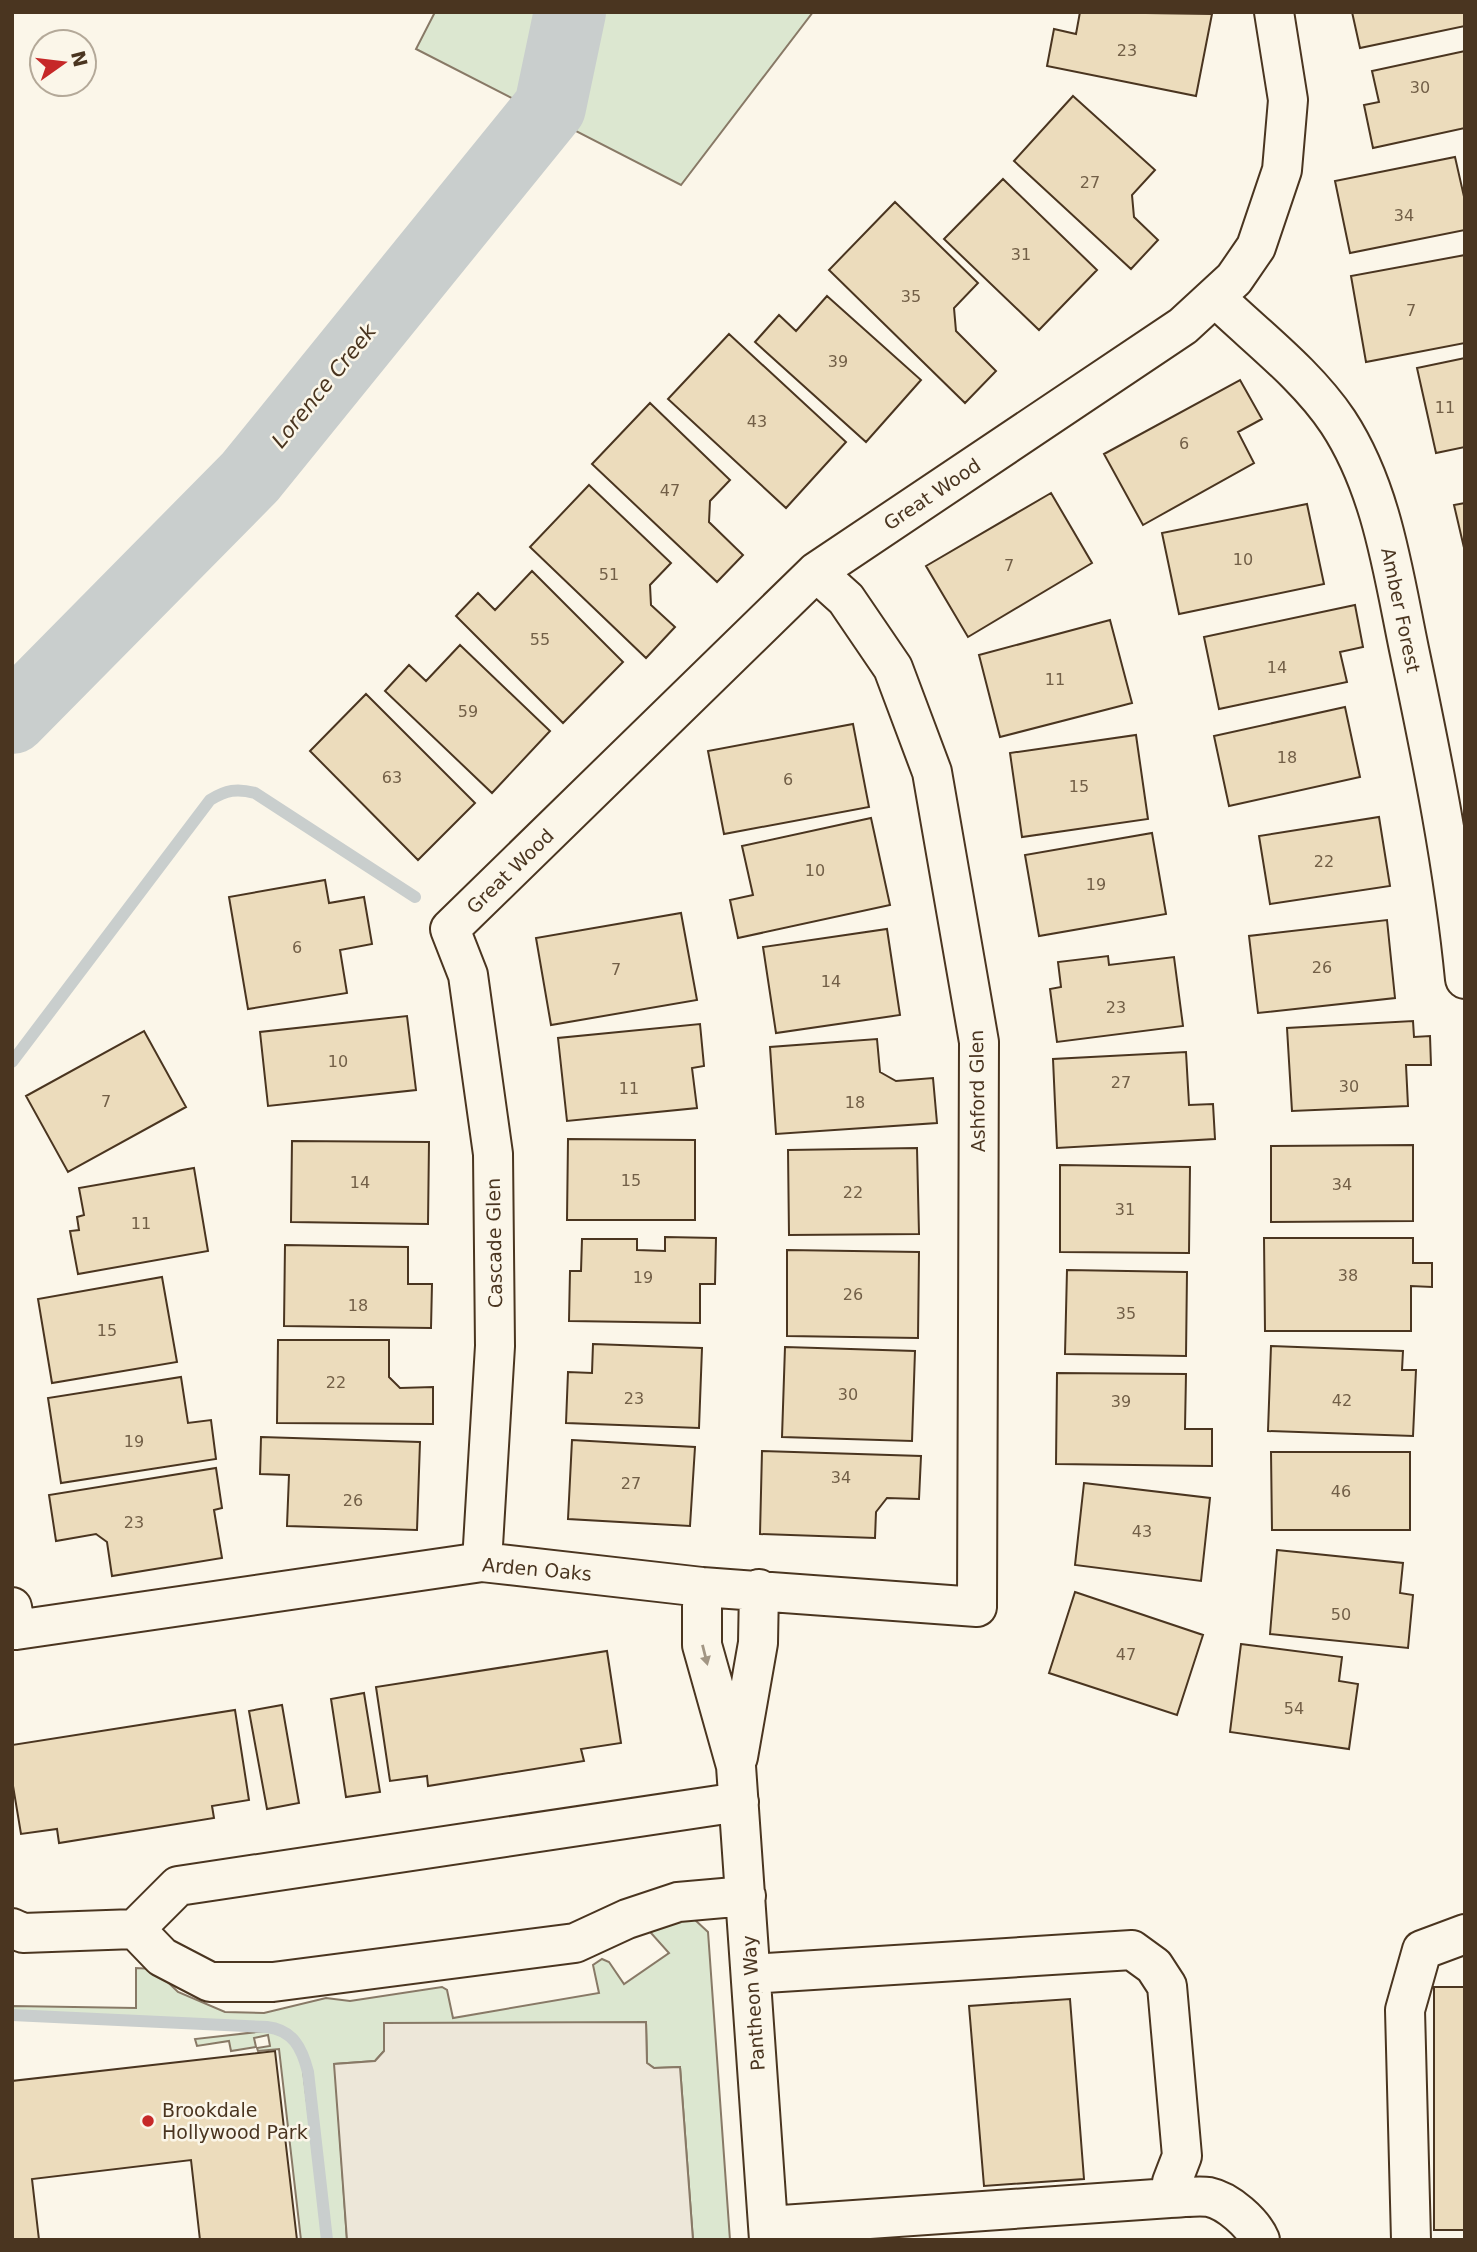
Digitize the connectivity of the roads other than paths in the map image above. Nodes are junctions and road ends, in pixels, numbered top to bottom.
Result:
1 (1274, 12) edge
2 (1215, 297) junction
3 (816, 572) junction
4 (450, 929) joint
5 (1465, 979) edge
6 (482, 1562) junction
7 (702, 1587) junction
8 (759, 1589) junction
9 (977, 1607) joint
10 (14, 1619) edge
11 (738, 1784) junction
12 (746, 1896) junction
13 (12, 1928) edge
14 (135, 1929) junction
15 (1465, 1934) edge
16 (751, 1974) junction
17 (1170, 2198) junction
18 (934, 2227) edge
19 (769, 2233) edge
20 (1260, 2240) edge
21 (1411, 2240) edge

1 - 2 street, Great Wood
2 - 3 street, Great Wood
2 - 5 street, Amber Forest
3 - 4 street, Great Wood
3 - 9 street, Ashford Glen
4 - 6 street, Cascade Glen
6 - 7 street, Arden Oaks
6 - 10 street, Arden Oaks
7 - 8 street, Arden Oaks
7 -> 11 street, Pantheon Way
8 - 9 street, Arden Oaks
8 - 11 street, Pantheon Way
11 - 12 street, Pantheon Way
11 - 14 street
12 - 14 street
12 - 16 street, Pantheon Way
13 - 14 street
15 - 21 street
16 - 17 street
16 - 19 street, Pantheon Way
17 - 18 street
17 - 20 street
18 - 19 street

